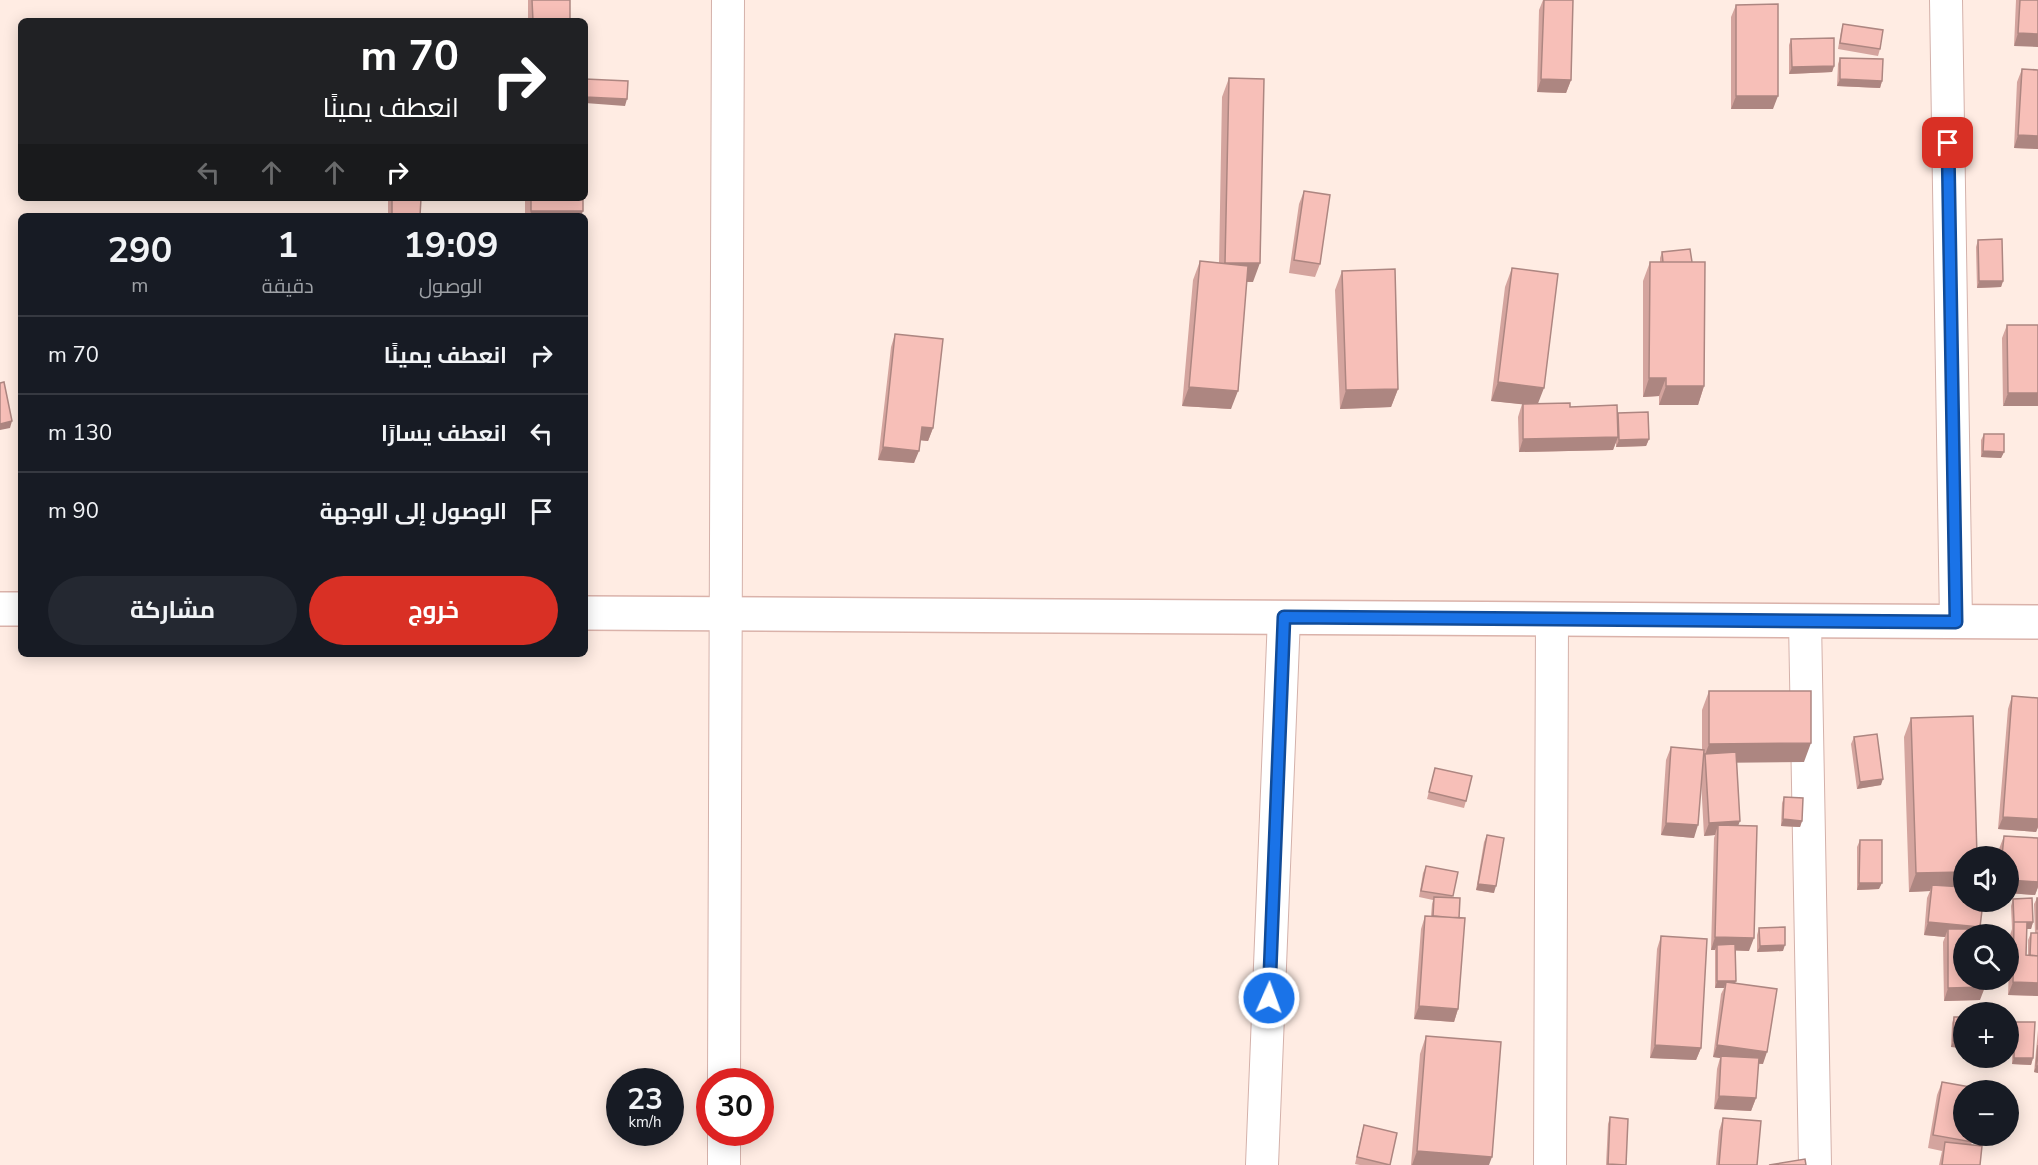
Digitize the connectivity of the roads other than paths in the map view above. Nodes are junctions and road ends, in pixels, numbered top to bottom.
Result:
1 (728, 0) edge
2 (1946, 0) edge
3 (0, 609) edge
4 (18, 609) edge
5 (588, 613) edge
6 (724, 614) junction
7 (1284, 617) junction
8 (1552, 619) junction
9 (1805, 621) junction
10 (1956, 622) junction
11 (2038, 622) edge
12 (724, 1068) edge
13 (724, 1146) edge
14 (724, 1165) edge
15 (1262, 1165) edge
16 (1550, 1165) edge
17 (1815, 1165) edge

1 - 6 street
2 - 10 street
3 - 4 street
5 - 6 street
6 - 7 street
6 - 12 street
7 - 8 street
7 - 15 street
8 - 9 street
8 - 16 street
9 - 10 street
9 - 17 street
10 - 11 street
13 - 14 street

